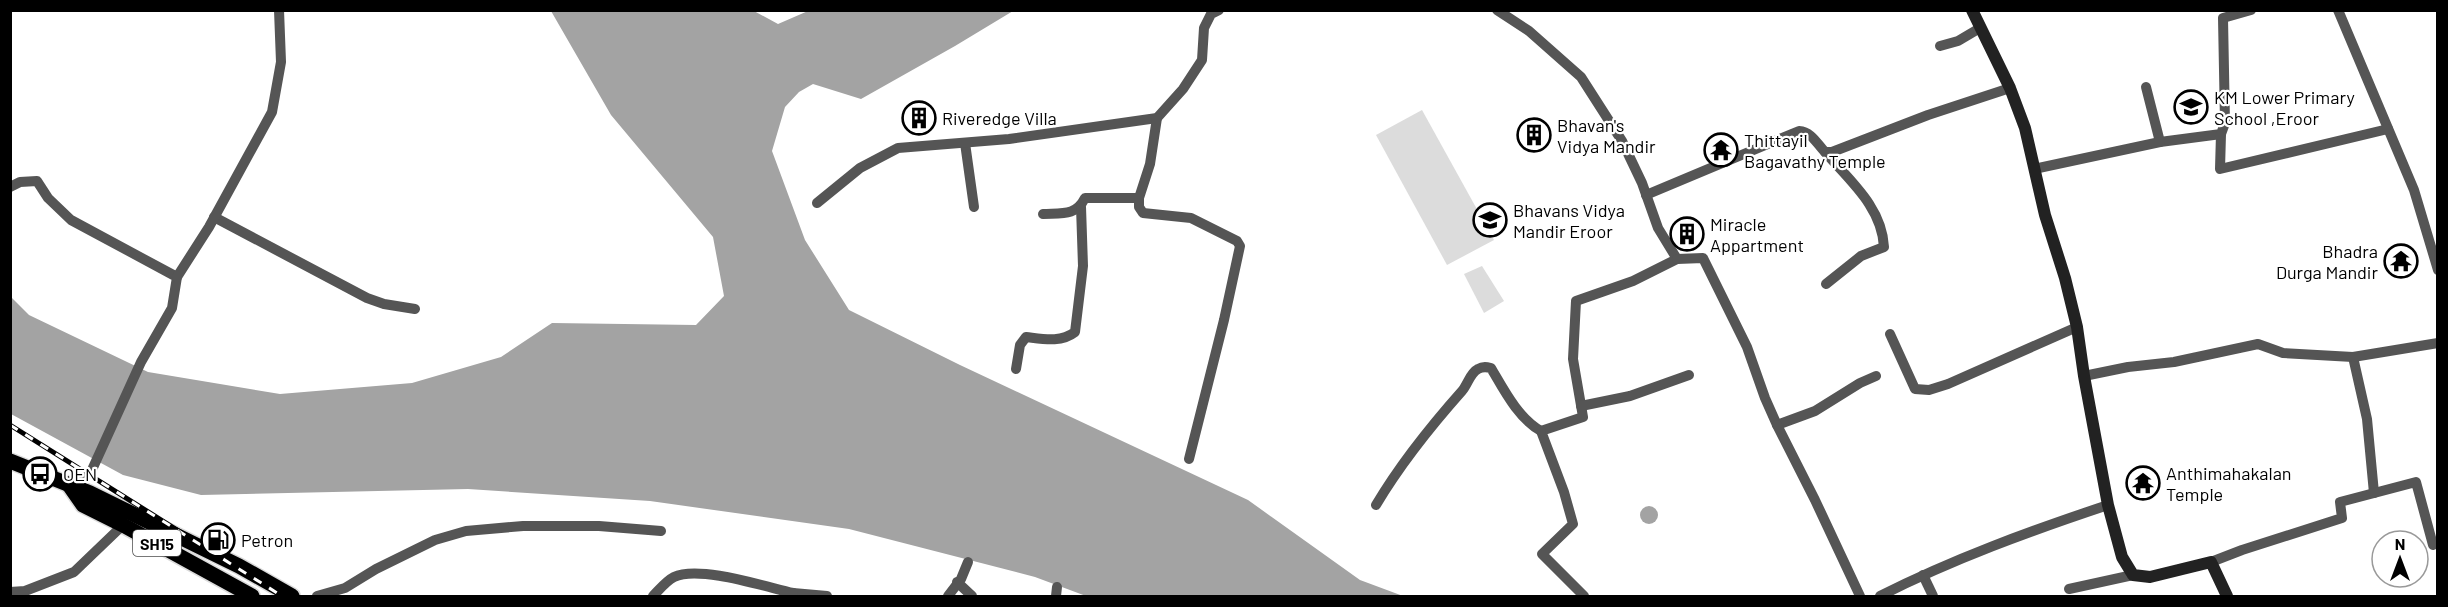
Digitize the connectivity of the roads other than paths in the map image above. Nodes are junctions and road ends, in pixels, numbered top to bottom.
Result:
1 (279, 10) edge
2 (1219, 10) edge
3 (1497, 10) edge
4 (1972, 10) edge
5 (2251, 10) edge
6 (2338, 10) edge
7 (1980, 28) junction
8 (1940, 46) dead end
9 (2146, 87) dead end
10 (2010, 88) junction
11 (1157, 118) junction
12 (2388, 129) junction
13 (2221, 134) junction
14 (2160, 142) junction
15 (965, 143) junction
16 (1825, 152) junction
17 (2034, 169) junction
18 (10, 187) edge
19 (1646, 195) junction
20 (1139, 198) junction
21 (817, 203) dead end
22 (974, 207) dead end
23 (1081, 207) junction
24 (1043, 214) dead end
25 (214, 217) junction
26 (1677, 259) junction
27 (2438, 270) edge
28 (177, 277) junction
29 (1826, 284) dead end
30 (415, 309) dead end
31 (2077, 327) junction
32 (1890, 334) dead end
33 (2438, 343) edge
34 (2353, 357) junction
35 (1016, 369) dead end
36 (1689, 375) dead end
37 (1876, 376) dead end
38 (2084, 376) junction
39 (1581, 406) junction
40 (1777, 425) junction
41 (1541, 431) junction
42 (1189, 459) dead end
43 (10, 461) edge
44 (69, 485) junction
45 (2374, 493) junction
46 (1376, 505) dead end
47 (2108, 505) junction
48 (123, 525) junction
49 (662, 531) dead end
50 (2433, 545) dead end
51 (968, 562) dead end
52 (2211, 562) junction
53 (1923, 575) junction
54 (2133, 575) junction
55 (957, 582) junction
56 (2069, 589) dead end
57 (10, 592) edge
58 (25, 594) edge
59 (792, 595) edge
60 (252, 597) edge
61 (292, 597) edge
62 (317, 597) edge
63 (653, 597) edge
64 (826, 597) edge
65 (948, 597) edge
66 (972, 597) edge
67 (1584, 597) edge
68 (1860, 597) edge
69 (1880, 597) edge
70 (1933, 597) edge
71 (2227, 597) edge

1 - 25 street
2 - 11 street
3 - 19 street
4 - 7 street
5 - 13 street
6 - 12 street
7 - 8 street
7 - 10 street
9 - 14 street
10 - 16 street
10 - 17 street
11 - 15 street
11 - 20 street
12 - 13 street
12 - 27 street
13 - 14 street
14 - 17 street
15 - 21 street
15 - 22 street
16 - 19 street
16 - 29 street
17 - 31 street
18 - 28 street
19 - 26 street
20 - 23 street
20 - 42 street
23 - 24 street
23 - 35 street
25 - 28 street
25 - 30 street
26 - 39 street
26 - 40 street
28 - 44 street
31 - 32 street
31 - 38 street
33 - 34 street
34 - 38 street
34 - 45 street
36 - 39 street
37 - 40 street
38 - 47 street
39 - 41 street
40 - 68 street
41 - 46 street
41 - 67 street
43 - 44 main road, SH15
44 - 48 main road, SH15
44 - 61 main road
45 - 50 street
45 - 52 street
47 - 53 street
47 - 54 street
48 - 58 street
48 - 60 main road, SH15
49 - 62 street
51 - 55 street
52 - 54 street
52 - 71 street
53 - 69 street
53 - 70 street
54 - 56 street
55 - 65 street
55 - 66 street
57 - 58 street
59 - 63 street
59 - 64 street

